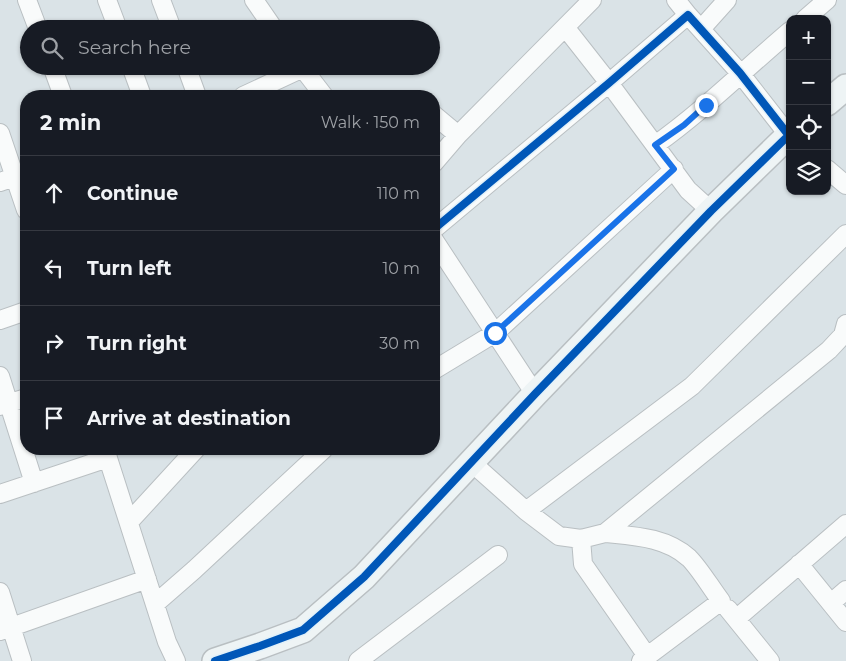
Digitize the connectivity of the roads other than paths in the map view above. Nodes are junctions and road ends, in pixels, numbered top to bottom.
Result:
1 (27, 0) edge
2 (107, 0) edge
3 (161, 0) edge
4 (254, 0) edge
5 (592, 0) edge
6 (676, 0) edge
7 (727, 0) edge
8 (827, 0) edge
9 (688, 15) junction
10 (810, 15) edge
11 (35, 20) edge
12 (115, 20) edge
13 (169, 20) edge
14 (268, 20) edge
15 (565, 27) junction
16 (700, 29) junction
17 (786, 34) edge
18 (740, 73) junction
19 (55, 75) edge
20 (134, 75) edge
21 (189, 75) edge
22 (286, 75) edge
23 (308, 75) edge
24 (609, 83) junction
25 (846, 87) edge
26 (61, 90) edge
27 (140, 90) edge
28 (195, 90) edge
29 (255, 90) edge
30 (319, 90) edge
31 (831, 100) edge
32 (440, 120) edge
33 (786, 131) edge
34 (0, 133) edge
35 (458, 135) junction
36 (786, 138) edge
37 (655, 145) junction
38 (440, 156) edge
39 (674, 169) junction
40 (831, 172) edge
41 (14, 177) edge
42 (846, 185) edge
43 (20, 194) edge
44 (711, 212) junction
45 (440, 233) edge
46 (846, 234) edge
47 (440, 247) edge
48 (20, 313) edge
49 (0, 320) edge
50 (846, 324) edge
51 (495, 333) junction
52 (440, 366) edge
53 (0, 376) edge
54 (535, 394) junction
55 (20, 400) edge
56 (5, 404) edge
57 (20, 445) edge
58 (24, 455) edge
59 (104, 455) edge
60 (107, 455) edge
61 (187, 455) edge
62 (318, 455) edge
63 (472, 462) junction
64 (34, 483) junction
65 (0, 494) edge
66 (526, 511) junction
67 (129, 522) junction
68 (846, 524) edge
69 (605, 533) junction
70 (581, 540) junction
71 (498, 555) dead end
72 (799, 564) junction
73 (147, 579) junction
74 (846, 590) edge
75 (0, 592) edge
76 (721, 601) junction
77 (831, 603) junction
78 (155, 604) junction
79 (736, 619) junction
80 (846, 622) edge
81 (6, 629) edge
82 (644, 659) edge
83 (22, 661) edge
84 (176, 661) edge
85 (215, 661) edge
86 (358, 661) edge
87 (770, 661) edge

1 - 11 street
2 - 12 street
3 - 13 street
4 - 14 street
5 - 15 street
6 - 9 street
7 - 16 street
8 - 10 street
9 - 16 street
9 - 24 street
15 - 24 street
15 - 35 street
16 - 18 street
17 - 18 street
18 - 33 street
18 - 37 street
19 - 26 street
20 - 27 street
21 - 28 street
22 - 29 street
23 - 30 street
24 - 37 street
24 - 45 street
25 - 31 street
32 - 35 street
34 - 41 street
35 - 38 street
36 - 44 street
37 - 39 street
39 - 44 street
39 - 51 street
40 - 42 street
41 - 43 street
44 - 54 street
46 - 66 street
47 - 51 street
48 - 49 street
50 - 69 street
51 - 52 street
51 - 54 street
53 - 56 street
54 - 63 street
55 - 56 street
56 - 57 street
58 - 64 street
59 - 64 street
60 - 67 street
61 - 67 street
62 - 78 street
63 - 66 street
63 - 85 street
64 - 65 street
66 - 70 street
67 - 73 street
68 - 72 street
69 - 70 street
69 - 76 street
70 - 82 street
71 - 86 street
72 - 77 street
72 - 79 street
73 - 78 street
73 - 81 street
74 - 77 street
75 - 81 street
76 - 79 street
76 - 82 street
77 - 80 street
78 - 84 street
79 - 87 street
81 - 83 street

